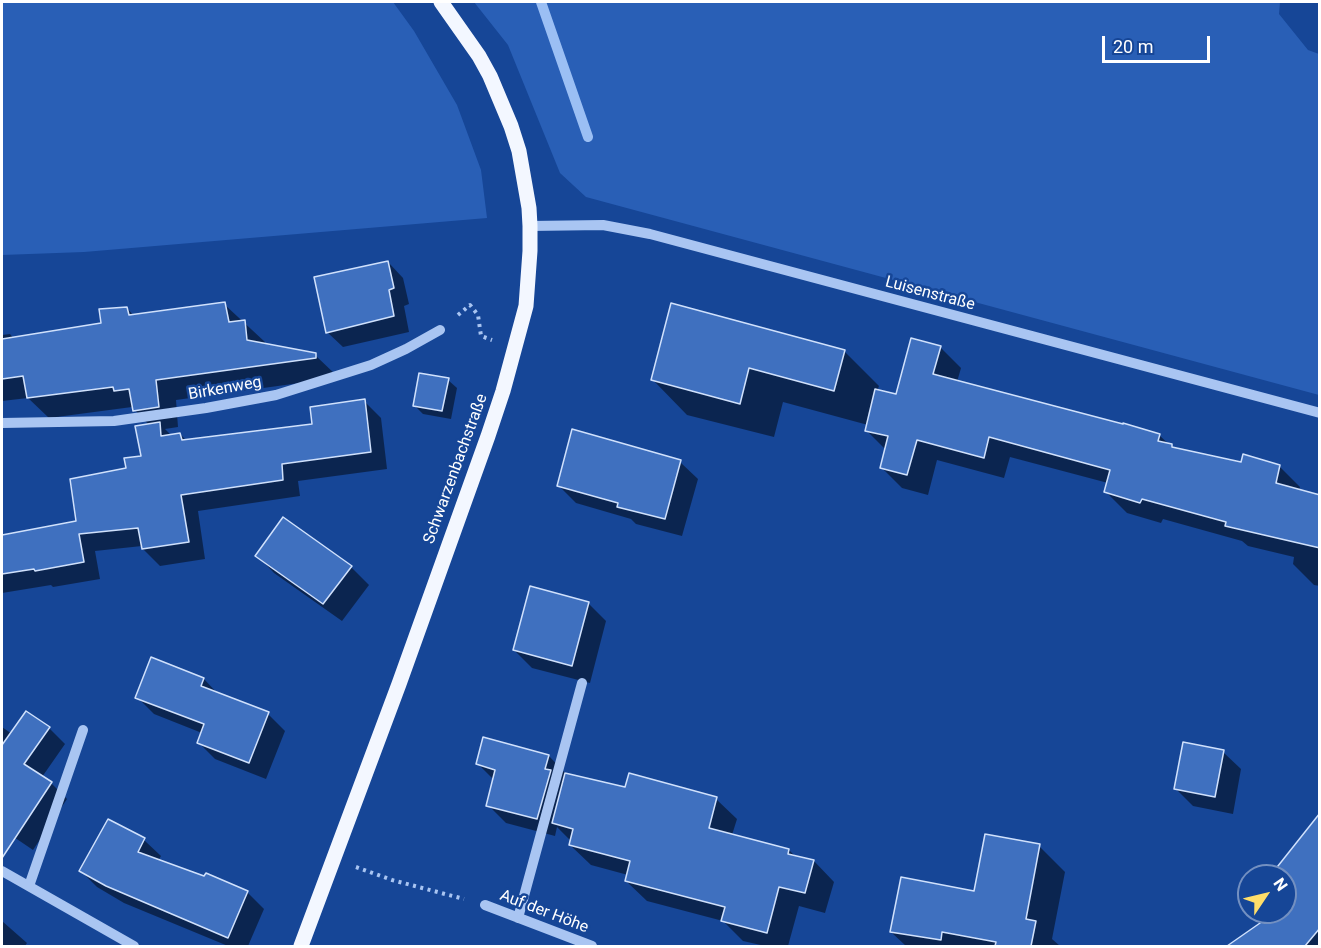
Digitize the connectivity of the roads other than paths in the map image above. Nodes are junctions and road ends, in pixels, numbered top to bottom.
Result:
1 (441, 2) edge
2 (530, 226) junction
3 (440, 330) dead end
4 (1320, 413) edge
5 (2, 423) edge
6 (582, 683) dead end
7 (83, 730) dead end
8 (2, 871) edge
9 (28, 886) junction
10 (485, 905) road end
11 (518, 918) junction
12 (134, 946) edge
13 (301, 946) edge
14 (592, 946) edge

1 - 2 main road, Schwarzenbachstraße
2 - 4 street, Luisenstraße
2 - 13 main road, Schwarzenbachstraße
3 - 5 street, Birkenweg
6 - 11 street
7 - 9 street
8 - 9 street
9 - 12 street
10 - 11 street, Auf der Höhe
11 - 14 street, Auf der Höhe

